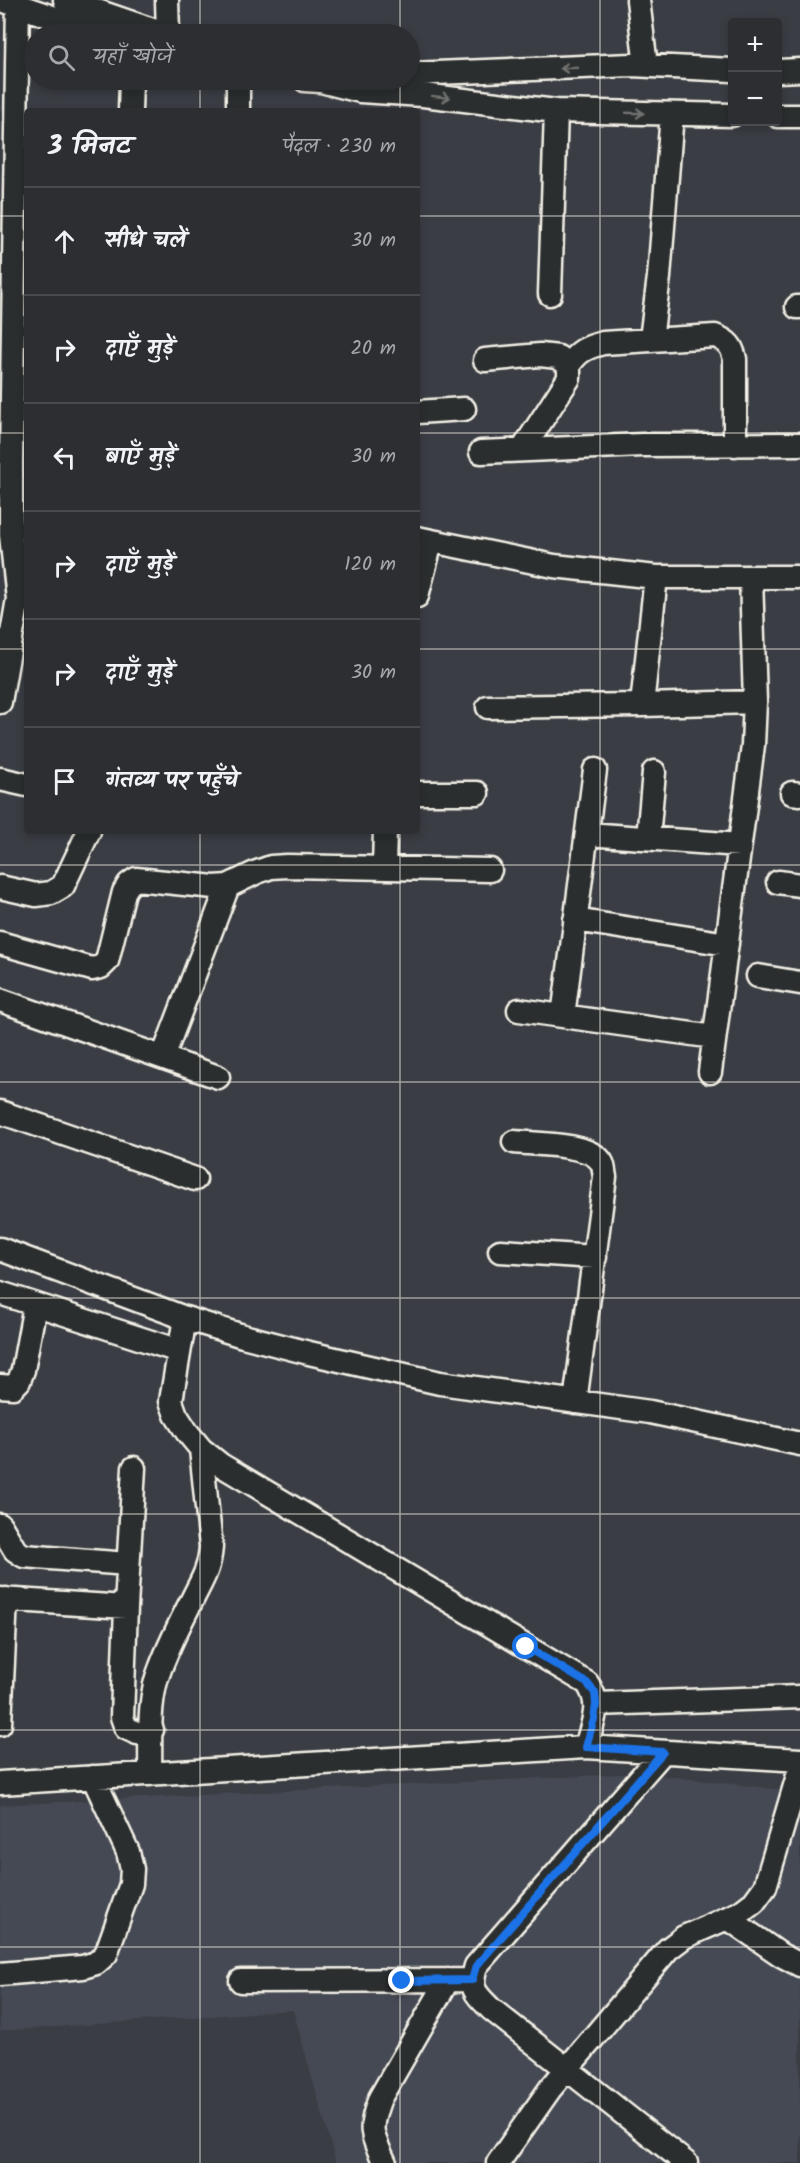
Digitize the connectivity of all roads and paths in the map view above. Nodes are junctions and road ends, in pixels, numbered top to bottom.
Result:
1 (65, 0) edge
2 (167, 0) edge
3 (638, 0) edge
4 (12, 2) edge
5 (74, 24) edge
6 (120, 24) edge
7 (166, 24) edge
8 (646, 66) junction
9 (728, 70) edge
10 (782, 70) edge
11 (800, 70) edge
12 (420, 74) edge
13 (131, 90) edge
14 (238, 90) edge
15 (356, 90) edge
16 (130, 108) edge
17 (238, 108) edge
18 (556, 111) junction
19 (672, 114) junction
20 (728, 115) edge
21 (782, 116) edge
22 (800, 116) edge
23 (20, 201) edge
24 (20, 291) edge
25 (550, 294) dead end
26 (651, 339) junction
27 (485, 360) dead end
28 (569, 365) junction
29 (464, 410) dead end
30 (420, 412) edge
31 (800, 444) edge
32 (735, 445) junction
33 (524, 449) junction
34 (481, 452) dead end
35 (5, 462) edge
36 (424, 540) edge
37 (420, 572) edge
38 (656, 577) junction
39 (751, 577) junction
40 (800, 578) edge
41 (23, 595) edge
42 (17, 666) edge
43 (0, 702) edge
44 (755, 702) junction
45 (642, 705) junction
46 (488, 706) dead end
47 (595, 770) dead end
48 (654, 772) dead end
49 (0, 779) edge
50 (24, 784) edge
51 (420, 793) edge
52 (477, 793) dead end
53 (88, 834) edge
54 (385, 834) edge
55 (587, 834) junction
56 (648, 838) junction
57 (740, 845) junction
58 (384, 868) junction
59 (490, 870) dead end
60 (228, 886) junction
61 (0, 888) edge
62 (575, 920) junction
63 (0, 943) edge
64 (727, 944) junction
65 (758, 976) dead end
66 (800, 983) edge
67 (0, 1000) edge
68 (519, 1010) dead end
69 (563, 1016) junction
70 (714, 1037) junction
71 (163, 1058) junction
72 (710, 1072) dead end
73 (218, 1077) dead end
74 (0, 1112) edge
75 (514, 1142) dead end
76 (195, 1179) dead end
77 (0, 1249) edge
78 (500, 1251) dead end
79 (595, 1257) junction
80 (0, 1293) edge
81 (35, 1305) junction
82 (185, 1318) junction
83 (179, 1351) junction
84 (0, 1386) edge
85 (575, 1402) junction
86 (800, 1444) edge
87 (201, 1449) junction
88 (134, 1468) dead end
89 (0, 1526) edge
90 (128, 1564) junction
91 (3, 1599) edge
92 (126, 1606) junction
93 (800, 1697) edge
94 (596, 1704) junction
95 (0, 1724) edge
96 (152, 1730) junction
97 (586, 1747) junction
98 (663, 1752) junction
99 (800, 1760) edge
100 (800, 1769) edge
101 (150, 1774) junction
102 (93, 1777) junction
103 (0, 1783) edge
104 (729, 1919) junction
105 (800, 1965) edge
106 (0, 1974) edge
107 (448, 1980) junction
108 (472, 1980) junction
109 (241, 1981) dead end
110 (568, 2069) junction
111 (385, 2163) edge
112 (498, 2163) edge
113 (686, 2163) edge

1 - 6 street
2 - 7 street
3 - 8 street
4 - 5 street
4 - 23 street
8 - 9 street
8 -> 12 street
10 - 11 street
13 - 16 street
14 - 17 street
15 -> 18 street
18 -> 19 street
18 - 25 street
19 - 20 street
19 - 26 street
21 - 22 street
23 - 24 street
24 - 35 street
26 - 28 street
26 - 32 street
27 - 28 street
28 - 33 street
29 - 30 street
31 - 32 street
32 - 33 street
33 - 34 street
35 - 41 street
36 - 37 street
36 - 38 street
38 - 39 street
38 - 45 street
39 - 40 street
39 - 44 street
41 - 42 street
42 - 43 street
44 - 45 street
44 - 57 street
45 - 46 street
47 - 55 street
48 - 56 street
49 - 50 street
51 - 52 street
53 - 61 street
54 - 58 street
55 - 56 street
55 - 62 street
56 - 57 street
57 - 64 street
58 - 59 street
58 - 60 street
60 - 63 street
60 - 71 street
62 - 64 street
62 - 69 street
64 - 70 street
65 - 66 street
67 - 71 street
68 - 69 street
69 - 70 street
70 - 72 street
71 - 73 street
74 - 76 street
75 - 79 street
77 - 82 street
78 - 79 street
79 - 85 street
80 - 81 street
81 - 83 street
81 - 84 street
82 - 83 street
82 - 85 street
83 - 87 street
85 - 86 street
87 - 94 street
87 - 96 street
88 - 90 street
89 - 90 street
90 - 92 street
91 - 92 street
91 - 95 street
92 - 96 street
93 - 94 street
94 - 97 street
96 - 101 street
97 - 98 street
97 - 101 street
98 - 99 street
98 - 108 street
100 - 104 street
101 - 102 street
102 - 103 street
102 - 106 street
104 - 105 street
104 - 110 street
107 - 108 street
107 - 109 street
107 - 111 street
108 - 110 street
110 - 112 street
110 - 113 street

